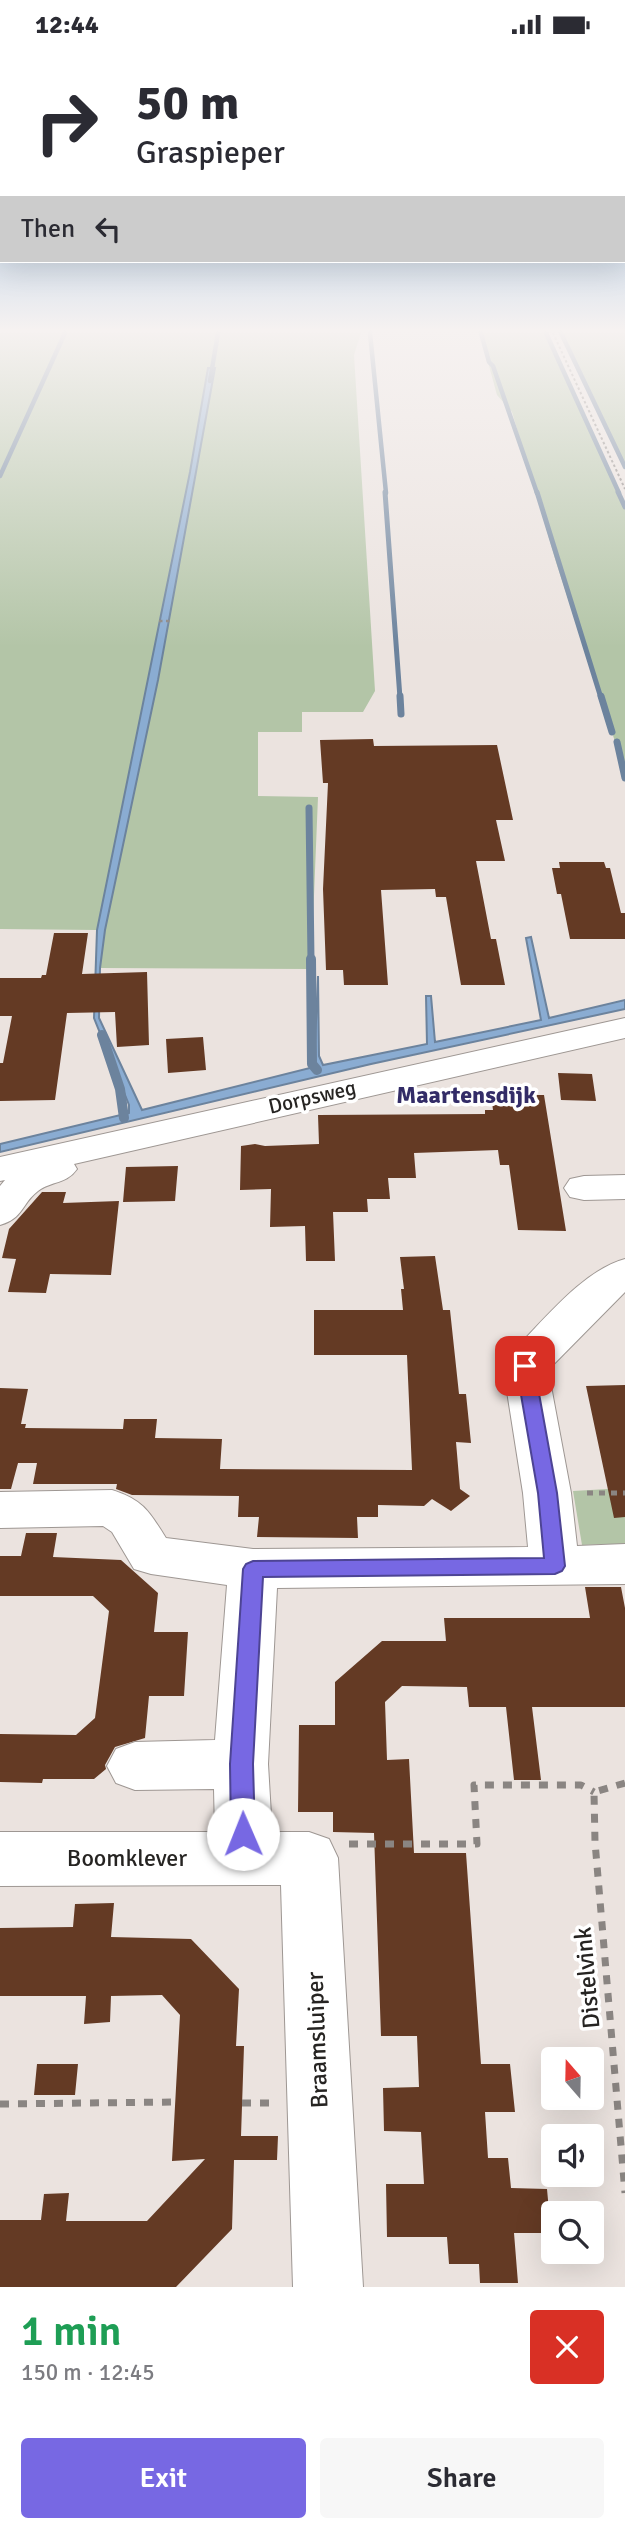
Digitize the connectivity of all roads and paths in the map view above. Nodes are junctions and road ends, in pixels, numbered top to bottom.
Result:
1 (602, 437) edge
2 (625, 489) edge
3 (159, 621) dead end
4 (170, 621) dead end
5 (625, 1028) edge
6 (73, 1153) junction
7 (0, 1169) edge
8 (625, 1187) edge
9 (584, 1188) dead end
10 (0, 1212) edge
11 (625, 1273) edge
12 (0, 1510) edge
13 (625, 1564) edge
14 (555, 1566) junction
15 (253, 1569) junction
16 (242, 1764) junction
17 (135, 1766) dead end
18 (625, 1783) edge
19 (594, 1792) junction
20 (244, 1857) junction
21 (309, 1858) junction
22 (0, 1859) edge
23 (175, 2102) dead end
24 (0, 2104) edge
25 (624, 2181) edge
26 (625, 2193) edge
27 (328, 2287) edge

1 - 2 path
3 - 4 path
5 - 6 street, Dorpsweg
6 - 7 street, Dorpsweg
6 - 10 street
8 - 9 street
11 - 14 street
12 - 15 street
13 - 14 street
14 - 15 street
15 - 16 street
16 - 17 street
16 - 20 street
18 - 19 path
19 - 21 path
19 - 25 path, Distelvink
20 - 21 street
20 - 22 street, Boomklever
21 - 27 street, Braamsluiper
23 - 24 path
25 - 26 path, Distelvink

